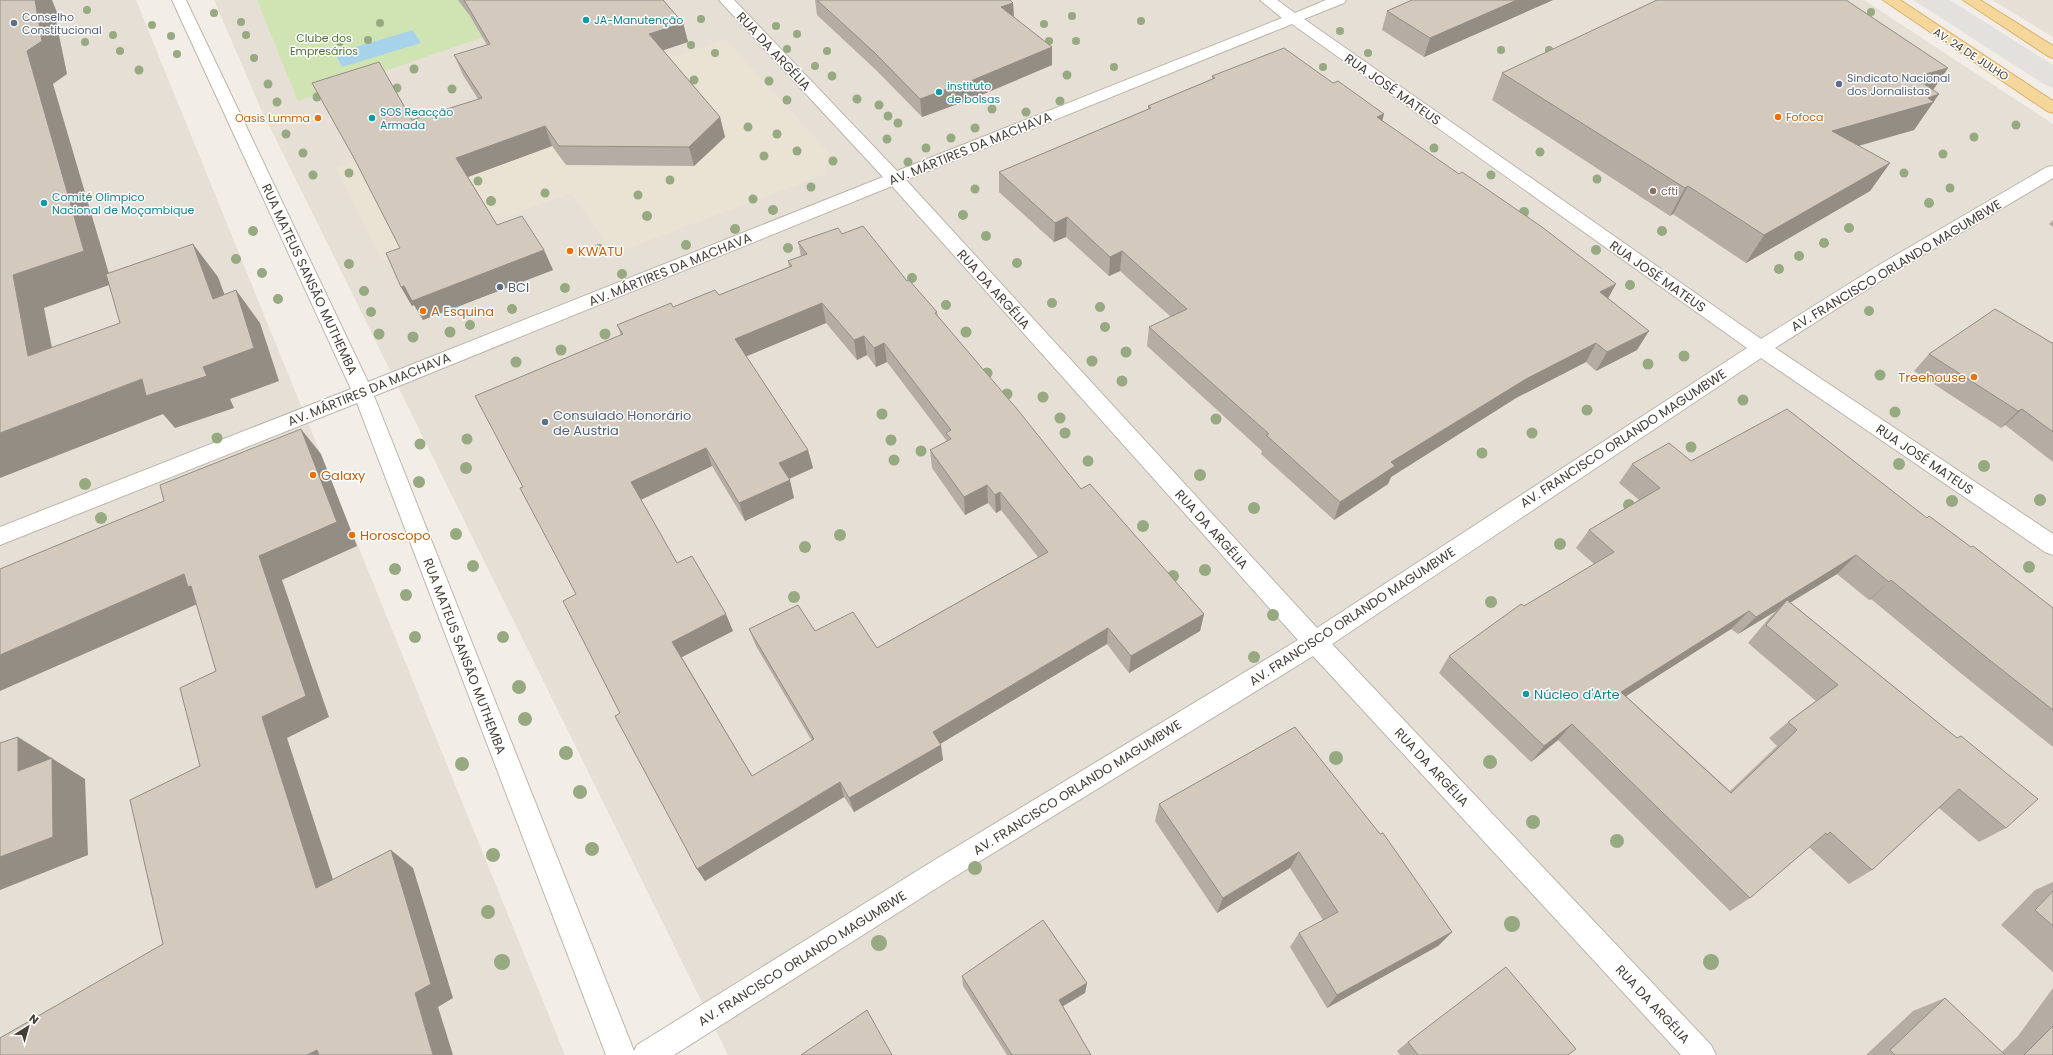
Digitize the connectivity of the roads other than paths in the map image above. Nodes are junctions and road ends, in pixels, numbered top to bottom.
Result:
1 (179, 0) edge
2 (726, 0) edge
3 (1267, 0) edge
4 (1339, 0) edge
5 (1890, 0) edge
6 (1970, 0) edge
7 (1293, 19) junction
8 (2053, 53) edge
9 (2053, 108) edge
10 (2053, 171) edge
11 (894, 178) junction
12 (1761, 348) junction
13 (363, 392) junction
14 (0, 536) edge
15 (2053, 546) edge
16 (1315, 642) junction
17 (620, 1055) edge
18 (647, 1055) edge
19 (1701, 1055) edge

1 - 13 street, RUA MATEUS SANSÃO MUTHEMBA
2 - 11 street, RUA DA ARGÉLIA
3 - 7 street, RUA JOSÉ MATEUS
4 - 7 street, AV. MÁRTIRES DA MACHAVA
5 - 9 main road, AV. 24 DE JULHO
6 - 8 main road
7 - 11 street, AV. MÁRTIRES DA MACHAVA
7 - 12 street, RUA JOSÉ MATEUS
10 - 12 street, AV. FRANCISCO ORLANDO MAGUMBWE
11 - 13 street, AV. MÁRTIRES DA MACHAVA
11 - 16 street, RUA DA ARGÉLIA
12 - 15 street, RUA JOSÉ MATEUS
12 - 16 street, AV. FRANCISCO ORLANDO MAGUMBWE
13 - 14 street, AV. MÁRTIRES DA MACHAVA
13 - 17 street, RUA MATEUS SANSÃO MUTHEMBA
16 - 18 street, AV. FRANCISCO ORLANDO MAGUMBWE
16 - 19 street, RUA DA ARGÉLIA

